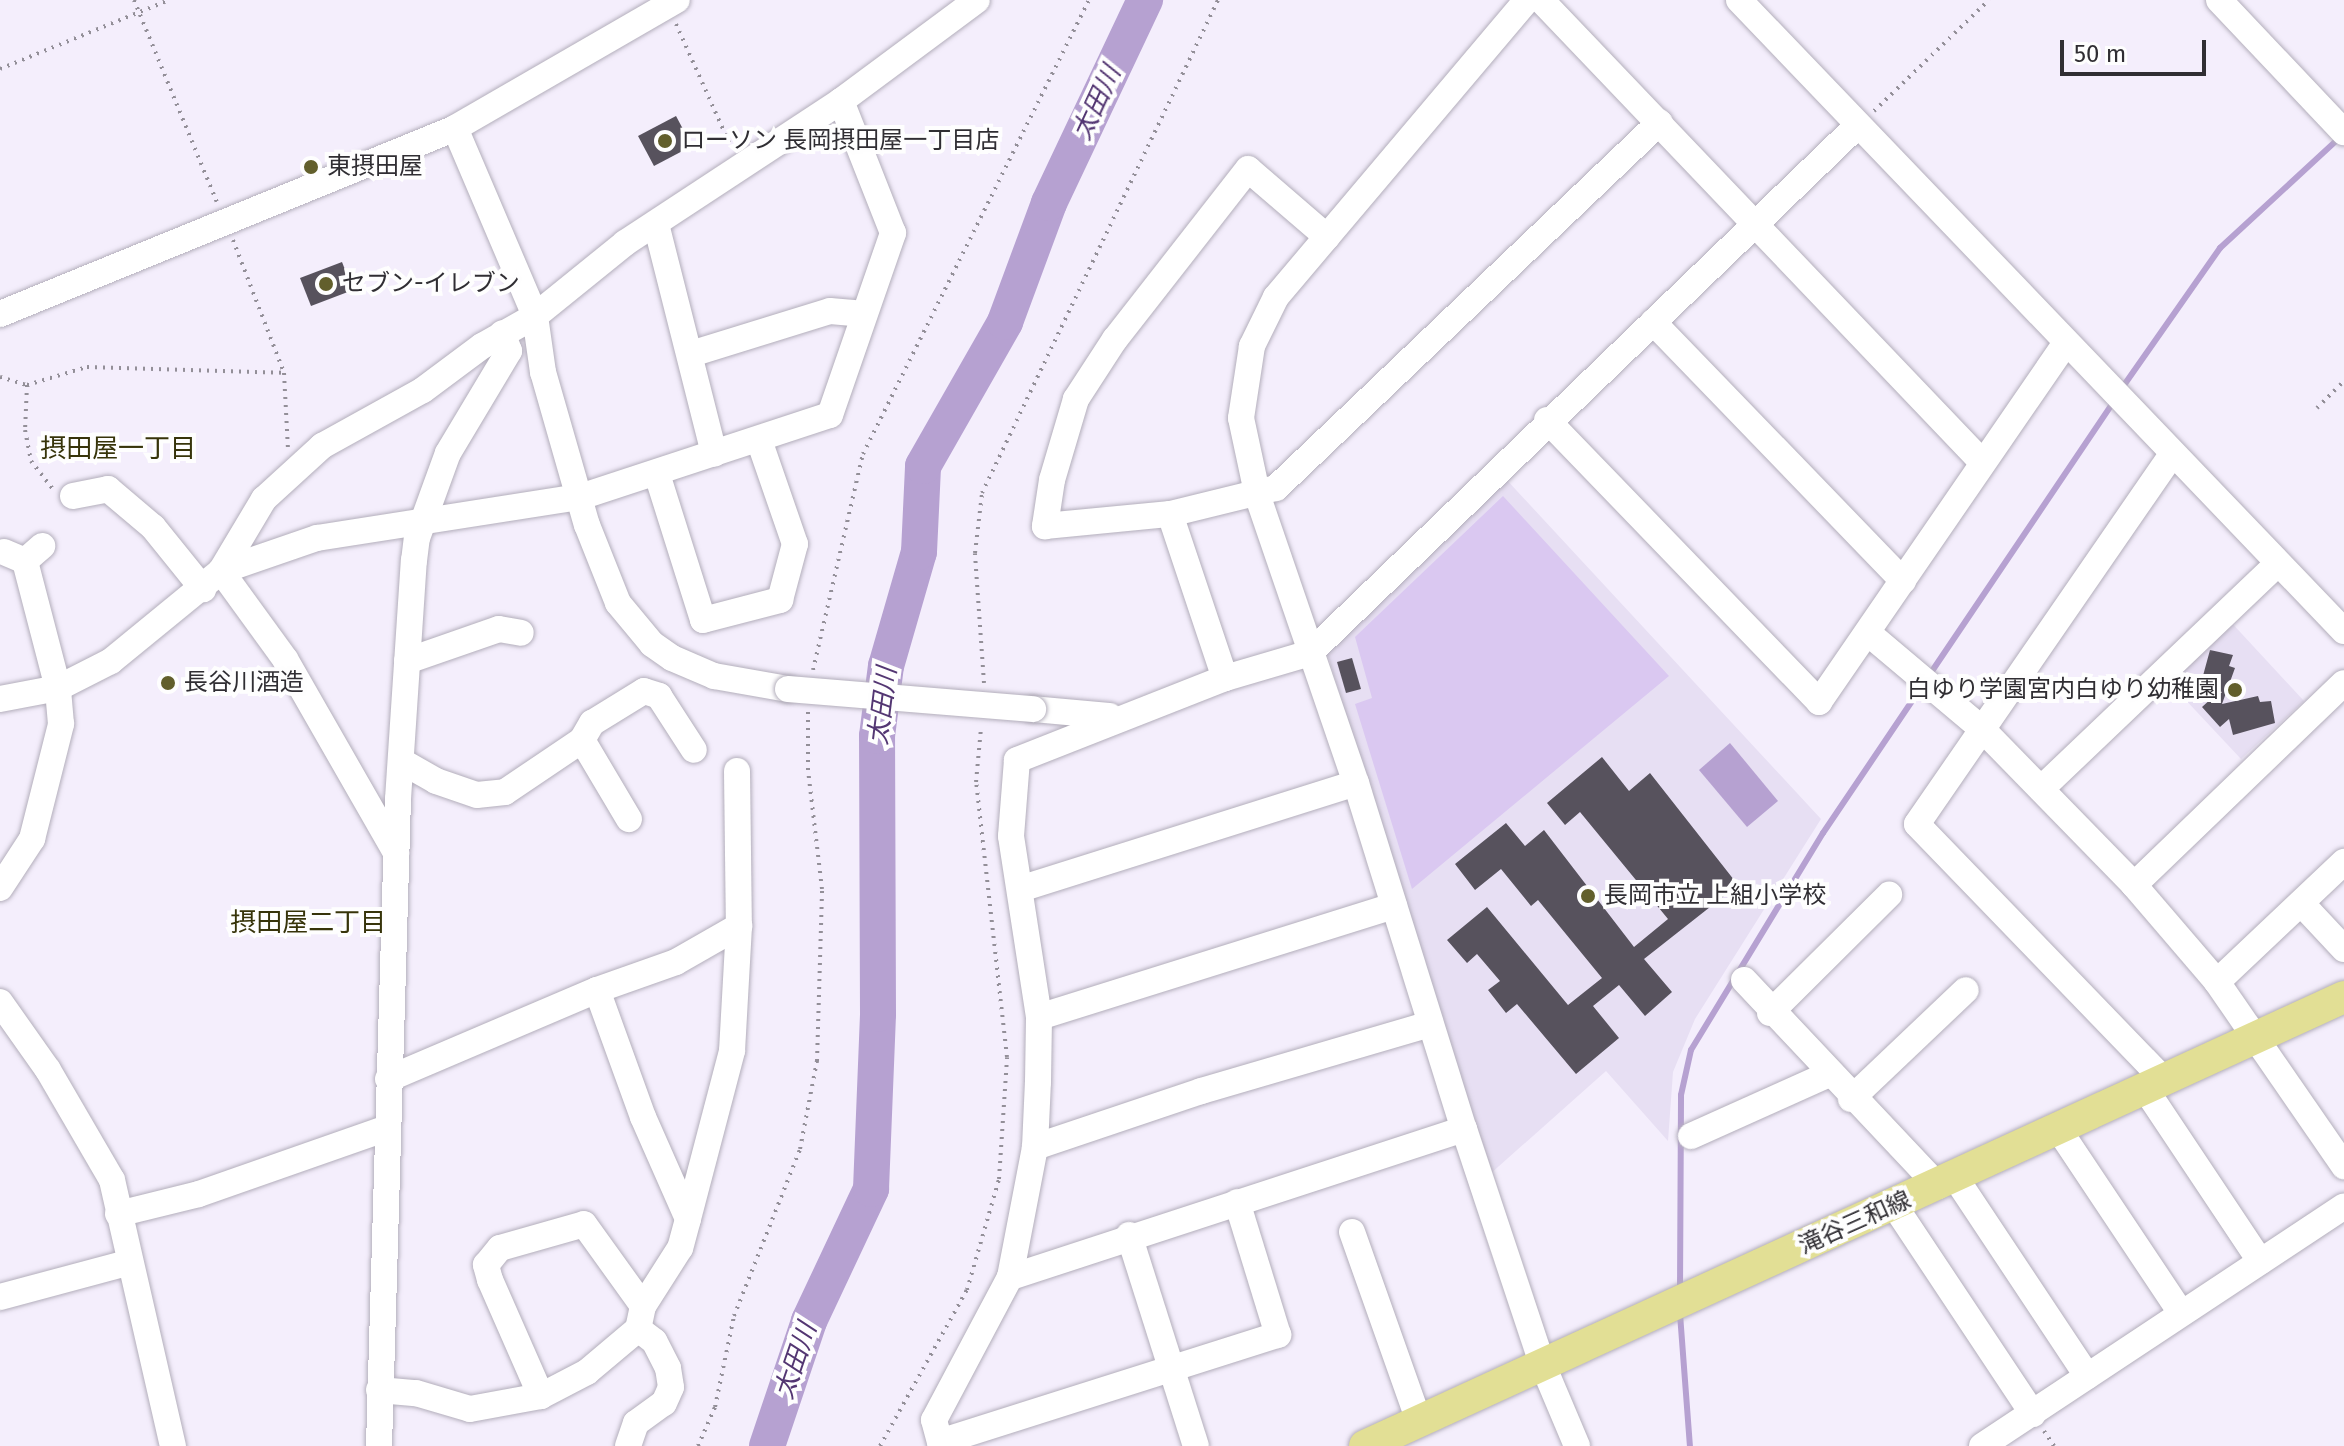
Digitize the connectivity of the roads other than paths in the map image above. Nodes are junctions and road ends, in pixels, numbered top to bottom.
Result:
1 (977, 0) edge
2 (1527, 0) edge
3 (1541, 0) edge
4 (1739, 0) edge
5 (2219, 0) edge
6 (672, 3) edge
7 (841, 101) junction
8 (1660, 122) junction
9 (1857, 126) junction
10 (455, 128) junction
11 (2344, 132) edge
12 (656, 224) junction
13 (1755, 224) junction
14 (1327, 237) junction
15 (0, 314) edge
16 (862, 314) junction
17 (535, 316) junction
18 (1653, 322) junction
19 (502, 333) junction
20 (2065, 344) junction
21 (691, 354) junction
22 (1547, 420) junction
23 (759, 440) junction
24 (714, 454) junction
25 (2172, 454) junction
26 (1982, 462) junction
27 (657, 474) junction
28 (73, 496) road end
29 (580, 497) junction
30 (1258, 497) junction
31 (1170, 514) junction
32 (426, 521) junction
33 (24, 553) dead end
34 (2277, 564) junction
35 (212, 580) junction
36 (1903, 581) junction
37 (2344, 631) edge
38 (521, 633) dead end
39 (1868, 633) junction
40 (1310, 653) junction
41 (407, 661) junction
42 (1225, 678) junction
43 (2344, 683) edge
44 (58, 688) junction
45 (0, 699) edge
46 (1121, 717) junction
47 (1983, 730) junction
48 (582, 740) junction
49 (694, 750) dead end
50 (401, 761) junction
51 (737, 771) dead end
52 (1356, 783) junction
53 (2041, 789) junction
54 (629, 819) dead end
55 (399, 857) junction
56 (2344, 862) edge
57 (2134, 885) junction
58 (0, 888) edge
59 (1020, 889) junction
60 (1889, 895) dead end
61 (2301, 903) junction
62 (1394, 906) junction
63 (739, 926) junction
64 (2344, 949) edge
65 (1744, 980) dead end
66 (2217, 982) junction
67 (597, 990) junction
68 (1966, 990) dead end
69 (2344, 997) edge
70 (0, 1002) edge
71 (1770, 1013) junction
72 (1039, 1017) junction
73 (1430, 1024) junction
74 (2259, 1038) junction
75 (1829, 1074) junction
76 (388, 1079) junction
77 (2156, 1086) junction
78 (1851, 1099) junction
79 (385, 1129) junction
80 (1464, 1129) junction
81 (2059, 1130) junction
82 (1691, 1136) dead end
83 (1035, 1147) junction
84 (2344, 1166) edge
85 (1947, 1182) junction
86 (1237, 1202) junction
87 (1894, 1205) junction
88 (2344, 1206) edge
89 (118, 1214) junction
90 (688, 1219) junction
91 (1352, 1232) dead end
92 (1129, 1235) junction
93 (2260, 1261) junction
94 (127, 1263) junction
95 (1010, 1277) junction
96 (0, 1297) edge
97 (2181, 1313) junction
98 (641, 1318) junction
99 (1542, 1363) junction
100 (1173, 1370) junction
101 (2087, 1376) junction
102 (379, 1390) junction
103 (541, 1396) junction
104 (2033, 1414) junction
105 (1419, 1421) junction
106 (937, 1444) edge
107 (173, 1446) edge
108 (379, 1446) edge
109 (628, 1446) edge
110 (1196, 1446) edge
111 (1365, 1446) edge
112 (1577, 1446) edge
113 (1982, 1446) edge

1 - 7 street
2 - 14 street
3 - 8 street
4 - 9 street
5 - 11 street
6 - 10 street
7 - 12 street
7 - 16 street
8 - 13 street
8 - 30 street
9 - 13 street
9 - 20 street
10 - 15 street
10 - 17 street
12 - 17 street
12 - 21 street
13 - 18 street
13 - 26 street
14 - 30 street
14 - 31 street
16 - 21 street
16 - 23 street
17 - 19 street
17 - 29 street
18 - 22 street
18 - 36 street
19 - 32 street
19 - 35 street
20 - 25 street
20 - 26 street
21 - 24 street
22 - 39 street
22 - 40 street
23 - 24 street
23 - 27 street
24 - 27 street
25 - 34 street
25 - 47 street
26 - 36 street
27 - 29 street
28 - 35 street
29 - 32 street
29 - 46 street, bridge
30 - 31 street
30 - 40 street
31 - 42 street
32 - 35 street
32 - 41 street
33 - 44 street
34 - 37 street
34 - 53 street
35 - 44 street
35 - 55 street
36 - 39 street
38 - 41 street
39 - 47 street
40 - 42 street
40 - 52 street
41 - 50 street
42 - 46 street
43 - 57 street
44 - 45 street
44 - 58 street
46 - 59 street
47 - 53 street
47 - 77 street
48 - 49 street
48 - 50 street
48 - 54 street
50 - 55 street
51 - 63 street
52 - 59 street
52 - 62 street
53 - 57 street
55 - 76 street
56 - 61 street
57 - 66 street
59 - 72 street
60 - 71 street
61 - 64 street
61 - 66 street
62 - 72 street
62 - 73 street
63 - 67 street
63 - 90 street
65 - 71 street
66 - 74 street
67 - 76 street
67 - 90 street
68 - 78 street
69 - 74 main road, 滝谷三和線
70 - 89 street
71 - 75 street
72 - 83 street
73 - 80 street
73 - 83 street
74 - 77 main road, 滝谷三和線
74 - 84 street
75 - 78 street
75 - 82 street
76 - 79 street
77 - 81 main road, 滝谷三和線
77 - 93 street
78 - 85 street
79 - 89 street
79 - 102 street
80 - 86 street
80 - 99 street
81 - 85 main road, 滝谷三和線
81 - 97 street
83 - 95 street
85 - 87 main road, 滝谷三和線
85 - 101 street
86 - 92 street
86 - 100 street
87 - 99 main road, 滝谷三和線
87 - 104 street
88 - 93 street
89 - 94 street
90 - 98 street
91 - 105 street
92 - 95 street
92 - 100 street
93 - 97 street
94 - 96 street
94 - 107 street
95 - 106 street
97 - 101 street
98 - 103 street
98 - 103 street
98 - 109 street
99 - 105 main road, 滝谷三和線
99 - 112 street
100 - 106 street
100 - 110 street
101 - 104 street
102 - 103 street
102 - 108 street
104 - 113 street
105 - 111 main road, 滝谷三和線

